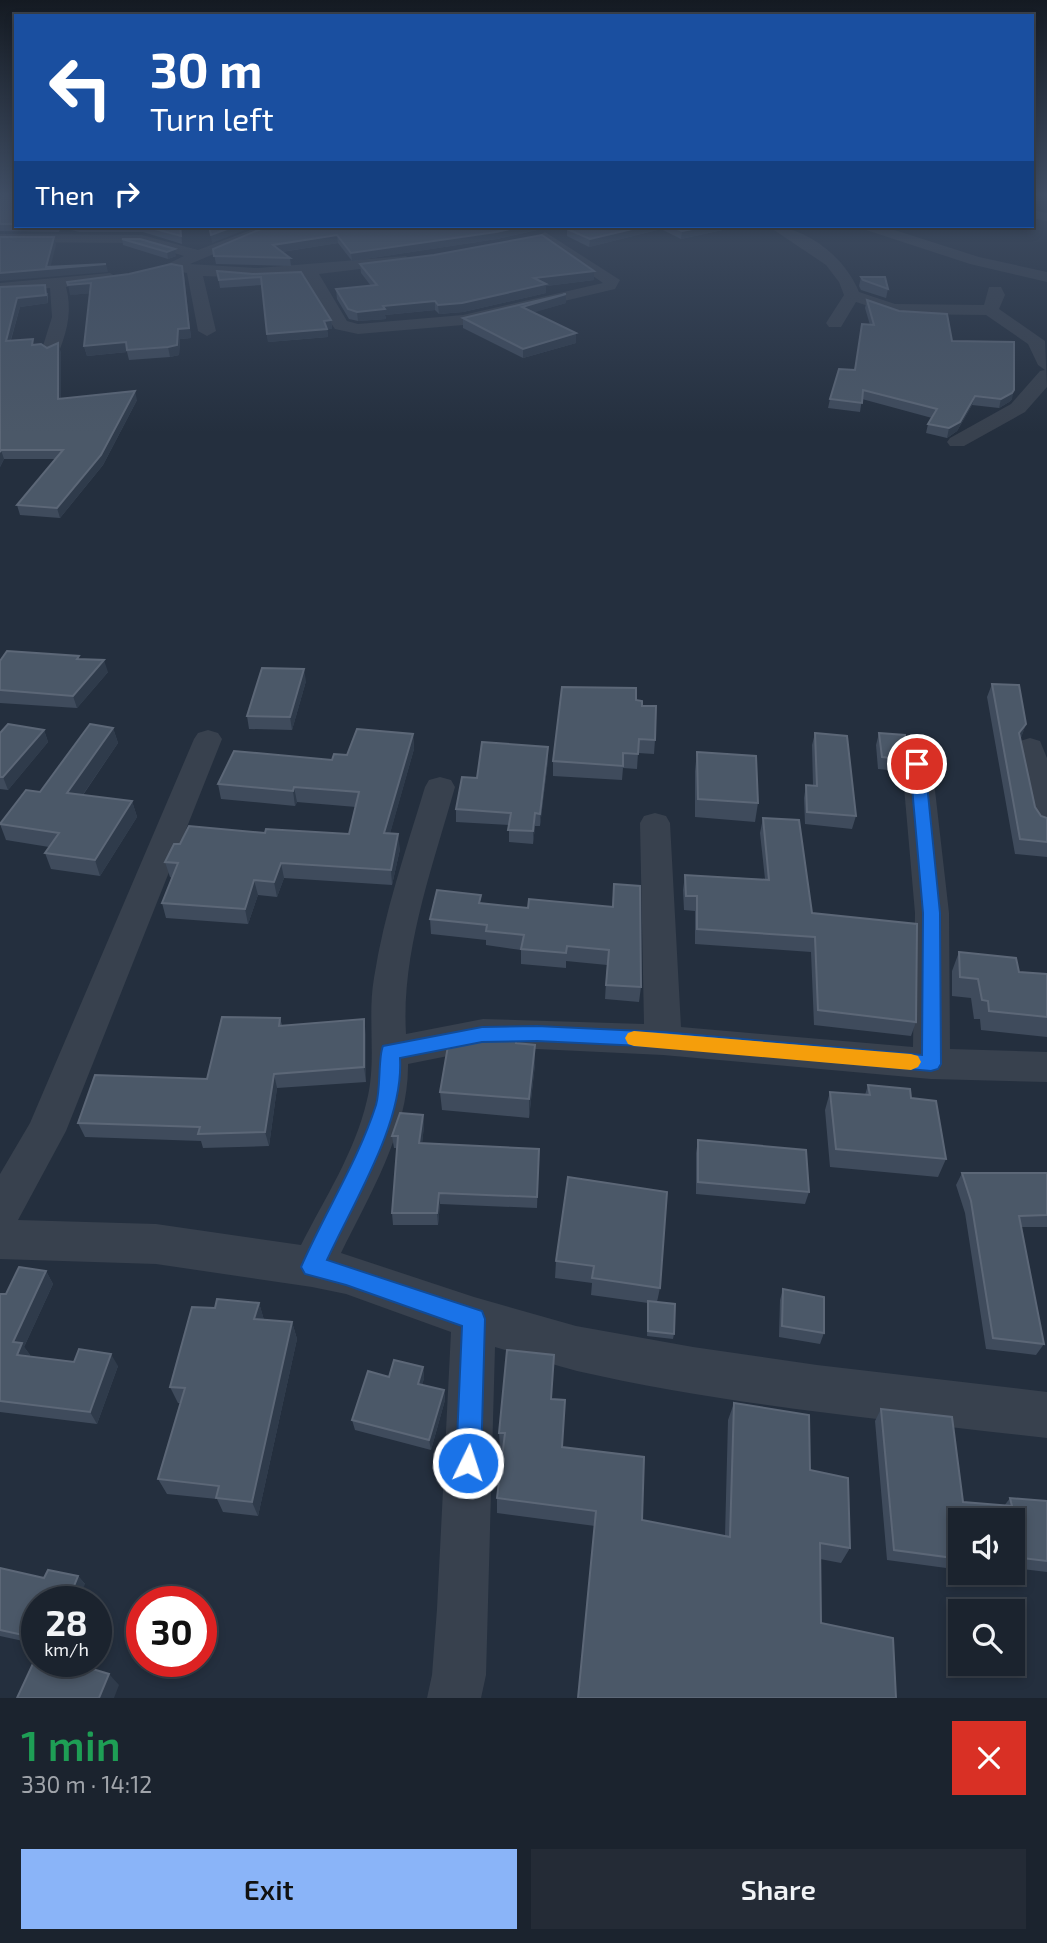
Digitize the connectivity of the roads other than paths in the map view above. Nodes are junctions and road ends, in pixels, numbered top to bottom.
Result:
1 (198, 274) edge
2 (311, 274) edge
3 (606, 274) edge
4 (839, 274) edge
5 (990, 274) edge
6 (132, 275) edge
7 (57, 284) junction
8 (0, 288) edge
9 (852, 295) junction
10 (990, 310) junction
11 (835, 323) dead end
12 (206, 331) dead end
13 (51, 349) edge
14 (1047, 365) edge
15 (1047, 375) edge
16 (957, 442) dead end
17 (208, 739) dead end
18 (1030, 747) dead end
19 (917, 764) dead end
20 (440, 787) dead end
21 (1047, 821) edge
22 (655, 823) dead end
23 (663, 1040) junction
24 (390, 1052) junction
25 (931, 1064) junction
26 (1047, 1068) edge
27 (0, 1212) edge
28 (0, 1239) edge
29 (312, 1267) junction
30 (474, 1319) junction
31 (1047, 1415) edge
32 (454, 1698) edge

1 - 12 street
2 - 3 street
4 - 9 street
5 - 10 street
6 - 7 street
7 - 8 street
7 - 13 street
9 - 10 street
9 - 11 street
10 - 14 street
15 - 16 street
17 - 27 street
18 - 21 street
19 - 25 street
20 - 24 street
22 - 23 street
23 - 24 street
23 - 25 street
24 - 29 street
25 - 26 street
28 - 29 street
29 - 30 street
30 - 31 street
30 - 32 street

